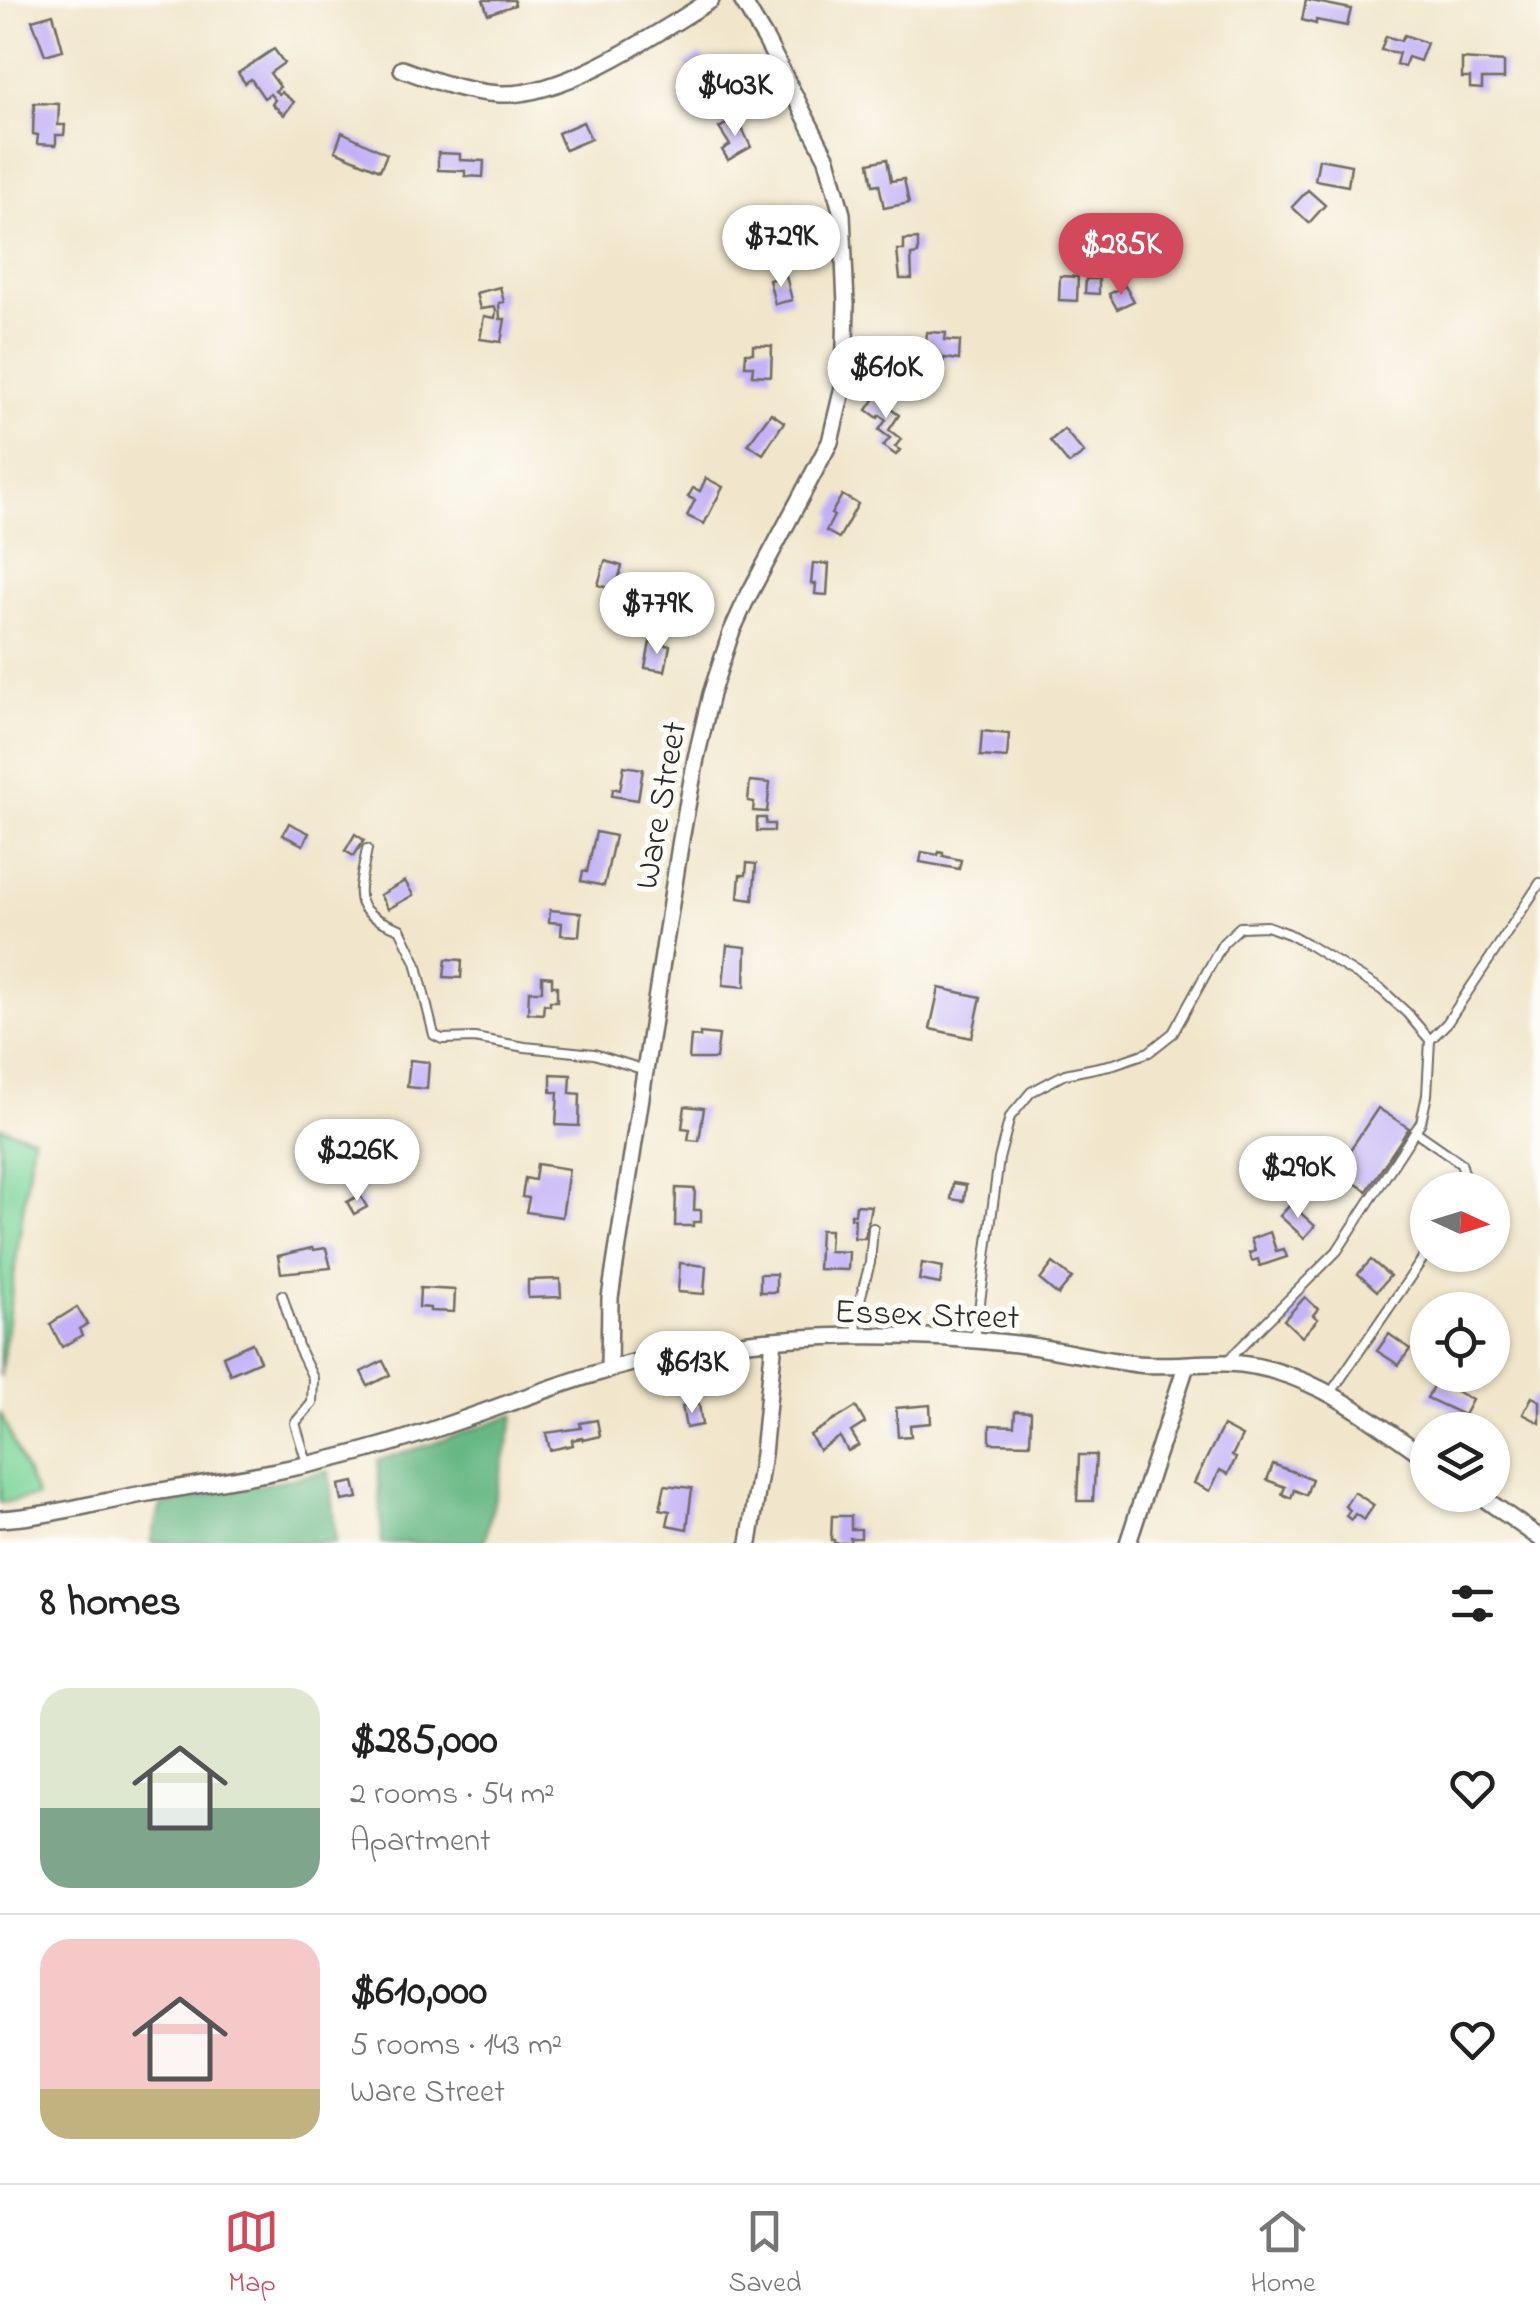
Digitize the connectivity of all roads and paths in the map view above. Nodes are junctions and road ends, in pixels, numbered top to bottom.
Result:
1 (711, 0) edge
2 (742, 0) edge
3 (402, 69) dead end
4 (367, 849) dead end
5 (1540, 883) edge
6 (1430, 1040) junction
7 (644, 1070) junction
8 (1414, 1131) junction
9 (1464, 1172) edge
10 (873, 1228) dead end
11 (1414, 1272) edge
12 (282, 1294) dead end
13 (857, 1337) junction
14 (774, 1340) junction
15 (976, 1340) junction
16 (1225, 1363) junction
17 (1186, 1366) junction
18 (609, 1370) junction
19 (1330, 1394) junction
20 (1410, 1446) edge
21 (307, 1463) junction
22 (1503, 1512) edge
23 (0, 1519) edge
24 (1540, 1538) edge
25 (749, 1543) edge
26 (1128, 1543) edge

1 - 3 street
2 - 7 street, Ware Street
4 - 7 lane
5 - 6 lane
6 - 8 lane
6 - 15 lane
7 - 18 street, Ware Street
8 - 9 lane
8 - 16 lane
10 - 13 lane
11 - 19 lane
12 - 21 lane
13 - 14 street, Essex Street
13 - 15 street, Essex Street
14 - 18 street, Essex Street
14 - 25 street
15 - 17 street, Essex Street
16 - 17 street, Essex Street
16 - 19 street, Essex Street
17 - 26 street
18 - 21 street, Essex Street
19 - 20 street, Essex Street
21 - 23 street, Essex Street
22 - 24 street

